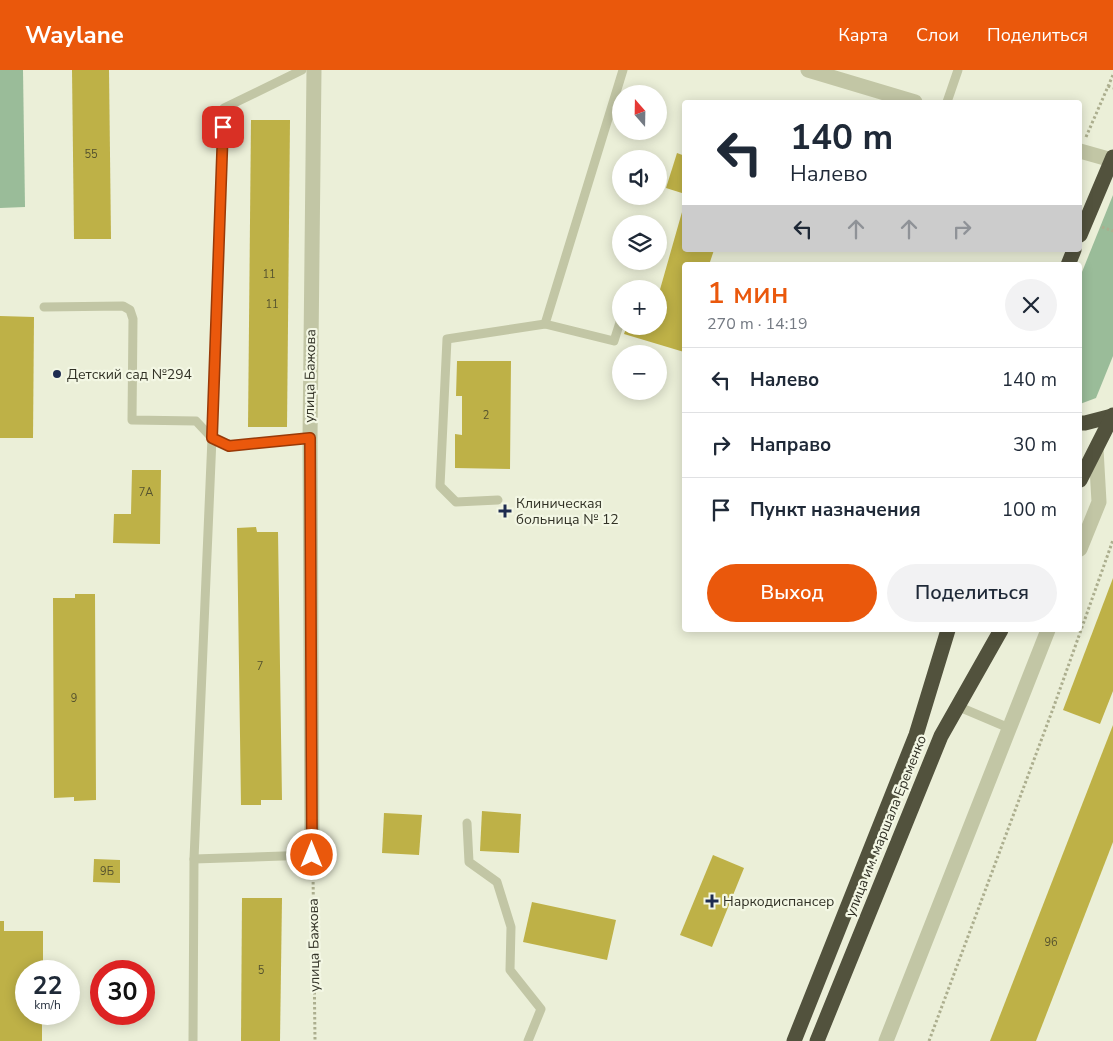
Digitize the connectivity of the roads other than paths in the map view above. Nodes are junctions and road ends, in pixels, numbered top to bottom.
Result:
1 (302, 70) edge
2 (314, 70) edge
3 (623, 70) edge
4 (808, 70) edge
5 (958, 70) edge
6 (908, 100) edge
7 (948, 100) edge
8 (1082, 151) edge
9 (1112, 159) edge
10 (1082, 229) edge
11 (44, 306) dead end
12 (545, 324) junction
13 (616, 335) edge
14 (1113, 416) edge
15 (1082, 423) edge
16 (212, 438) junction
17 (310, 438) junction
18 (1096, 449) junction
19 (1082, 476) edge
20 (498, 500) dead end
21 (1082, 545) edge
22 (947, 632) edge
23 (1000, 632) edge
24 (1047, 632) edge
25 (957, 706) junction
26 (1009, 728) junction
27 (467, 823) dead end
28 (312, 855) joint
29 (194, 859) junction
30 (193, 1041) edge
31 (528, 1041) edge
32 (794, 1041) edge
33 (816, 1041) edge
34 (886, 1041) edge

1 - 16 lane
2 - 17 street, улица Бажова
3 - 12 lane
4 - 6 street
5 - 7 lane
8 - 9 street
9 - 10 highway
11 - 16 lane
12 - 13 lane
12 - 20 lane
14 - 15 highway
14 - 18 highway
16 - 17 lane
16 - 29 lane
17 - 28 street, улица Бажова
18 - 19 highway
18 - 21 street
22 - 32 highway, улица им. маршала Еременко
23 - 25 highway, улица им. маршала Еременко
24 - 26 street
25 - 26 lane
25 - 33 highway, улица им. маршала Еременко
26 - 34 street
27 - 31 lane
28 - 29 lane
29 - 30 lane

